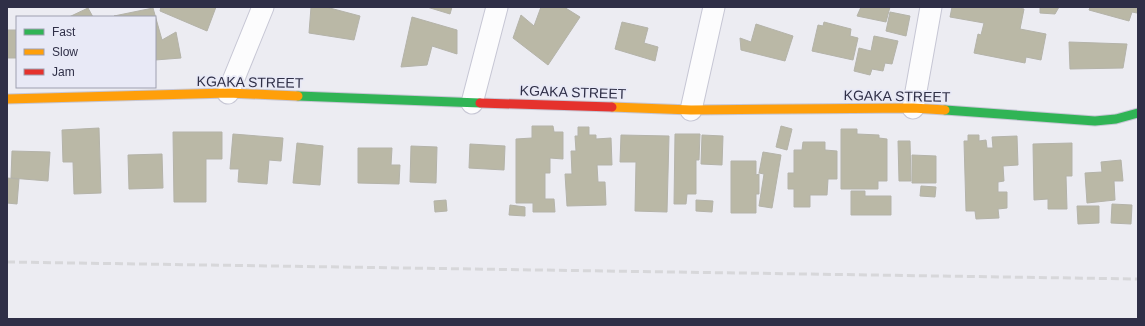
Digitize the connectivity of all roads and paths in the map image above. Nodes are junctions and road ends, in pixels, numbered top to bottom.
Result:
1 (263, 7) edge
2 (497, 7) edge
3 (714, 7) edge
4 (931, 7) edge
5 (228, 94) junction
6 (7, 99) edge
7 (472, 103) junction
8 (913, 108) junction
9 (691, 110) junction
10 (1138, 113) edge

1 - 5 street
2 - 7 street
3 - 9 street
4 - 8 street
5 - 6 street, KGAKA STREET
5 - 7 street, KGAKA STREET
7 - 9 street, KGAKA STREET
8 - 9 street, KGAKA STREET
8 - 10 street, KGAKA STREET

